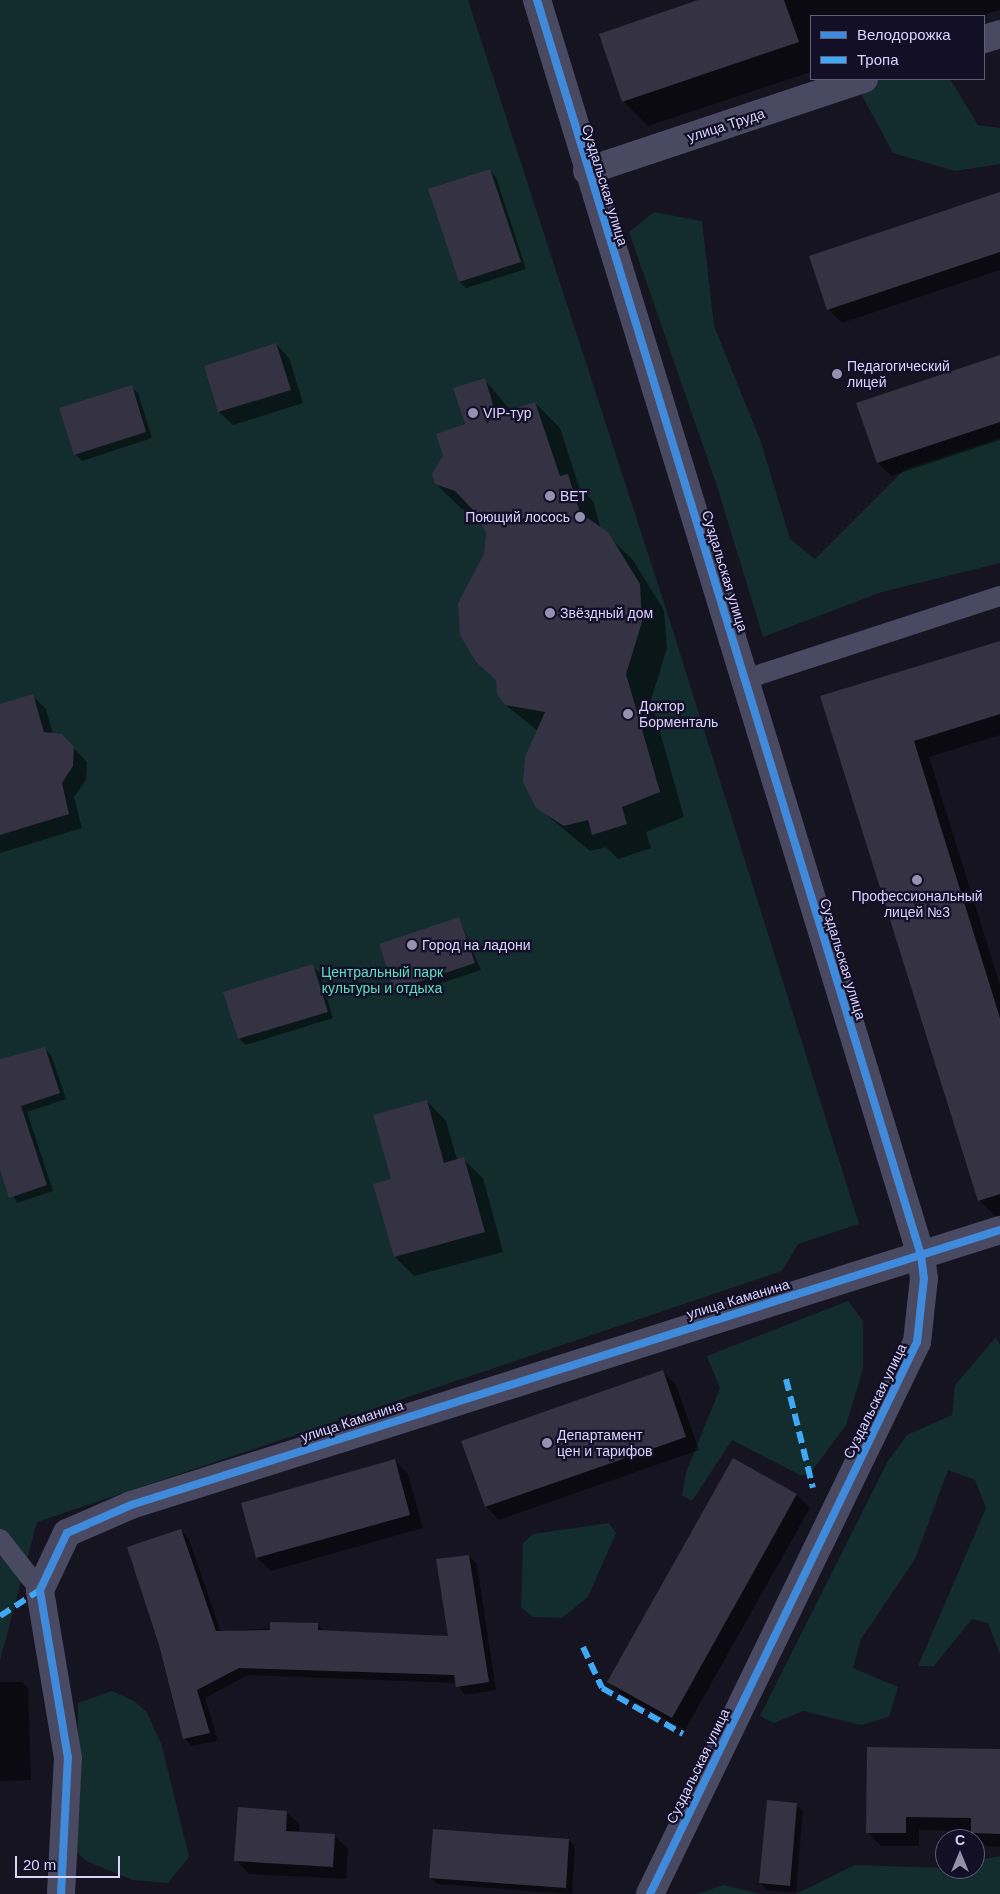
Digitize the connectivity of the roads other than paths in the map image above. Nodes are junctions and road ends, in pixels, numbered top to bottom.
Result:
1 (537, 0) edge
2 (1000, 34) edge
3 (985, 39) edge
4 (861, 80) edge
5 (588, 171) junction
6 (1000, 596) edge
7 (746, 679) junction
8 (1000, 1230) edge
9 (921, 1255) junction
10 (0, 1539) edge
11 (40, 1590) junction
12 (61, 1894) edge
13 (650, 1894) edge

1 - 5 street, Суздальская улица
2 - 3 street
4 - 5 street, улица Труда
5 - 7 street, Суздальская улица
6 - 7 lane
7 - 9 street, Суздальская улица
8 - 9 street, улица Каманина
9 - 11 street, улица Каманина
9 - 13 street, Суздальская улица
10 - 11 lane
11 - 12 street

